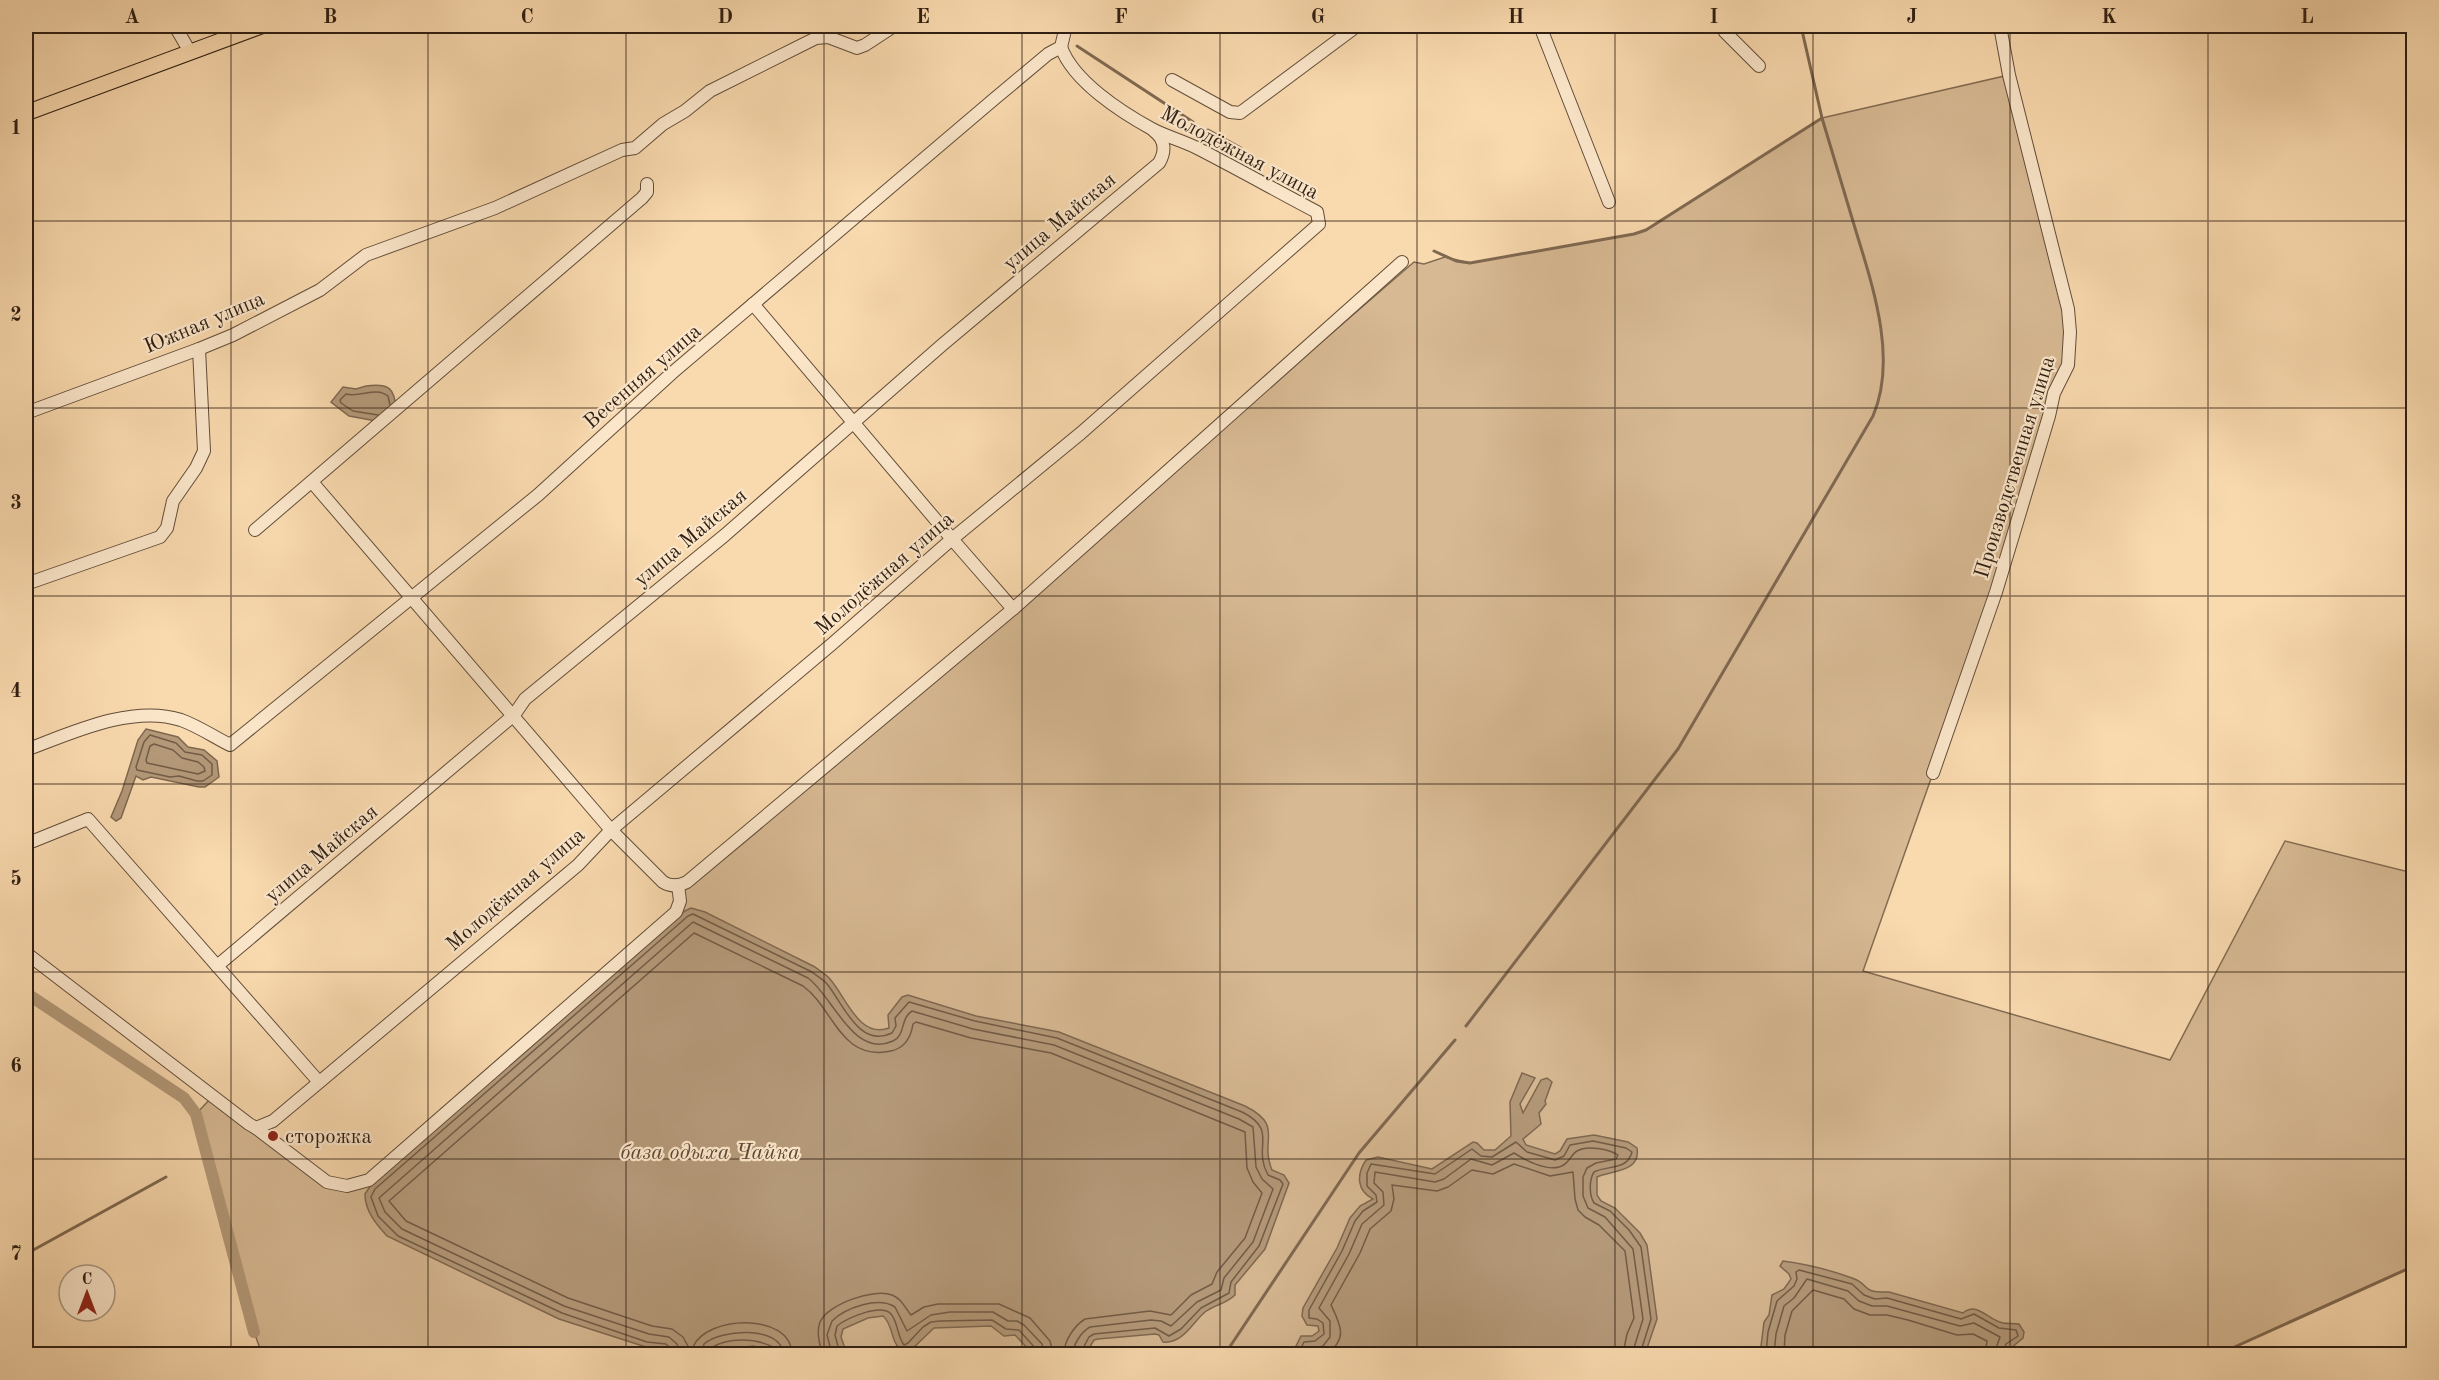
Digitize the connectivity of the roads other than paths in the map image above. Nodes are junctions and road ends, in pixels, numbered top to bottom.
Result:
1 (175, 26) edge
2 (261, 26) edge
3 (894, 26) edge
4 (1066, 26) edge
5 (1357, 26) edge
6 (1540, 26) edge
7 (1722, 26) edge
8 (2001, 26) edge
9 (1061, 47) junction
10 (190, 52) junction
11 (1759, 66) dead end
12 (1172, 80) dead end
13 (26, 113) edge
14 (1153, 130) junction
15 (647, 184) dead end
16 (1609, 202) dead end
17 (1402, 262) dead end
18 (753, 304) junction
19 (199, 349) junction
20 (26, 413) edge
21 (854, 422) junction
22 (312, 482) junction
23 (255, 530) dead end
24 (952, 539) junction
25 (26, 584) edge
26 (412, 598) junction
27 (1013, 609) junction
28 (514, 715) junction
29 (26, 750) edge
30 (1933, 773) dead end
31 (611, 830) junction
32 (26, 844) edge
33 (678, 885) junction
34 (26, 953) edge
35 (217, 966) junction
36 (319, 1082) junction
37 (256, 1128) junction

1 - 10 street
2 - 10 main road
3 - 19 street, Южная улица
4 - 9 street
5 - 12 street
6 - 16 street
7 - 11 street
8 - 30 street, Производственная улица
9 - 14 street, Молодёжная улица
9 - 18 street, Весенняя улица
10 - 13 main road
14 - 21 street, улица Майская
14 - 24 street, Молодёжная улица
15 - 22 street
17 - 27 street
18 - 21 street
18 - 26 street, Весенняя улица
19 - 20 street, Южная улица
19 - 25 street
21 - 24 street
21 - 28 street, улица Майская
22 - 23 street
22 - 26 street
24 - 27 street
24 - 31 street, Молодёжная улица
26 - 28 street
26 - 29 street, Весенняя улица
27 - 33 street
28 - 31 street
28 - 35 street, улица Майская
31 - 33 street
31 - 36 street, Молодёжная улица
32 - 35 street
33 - 37 street
34 - 37 street
35 - 36 street
36 - 37 street, Молодёжная улица

